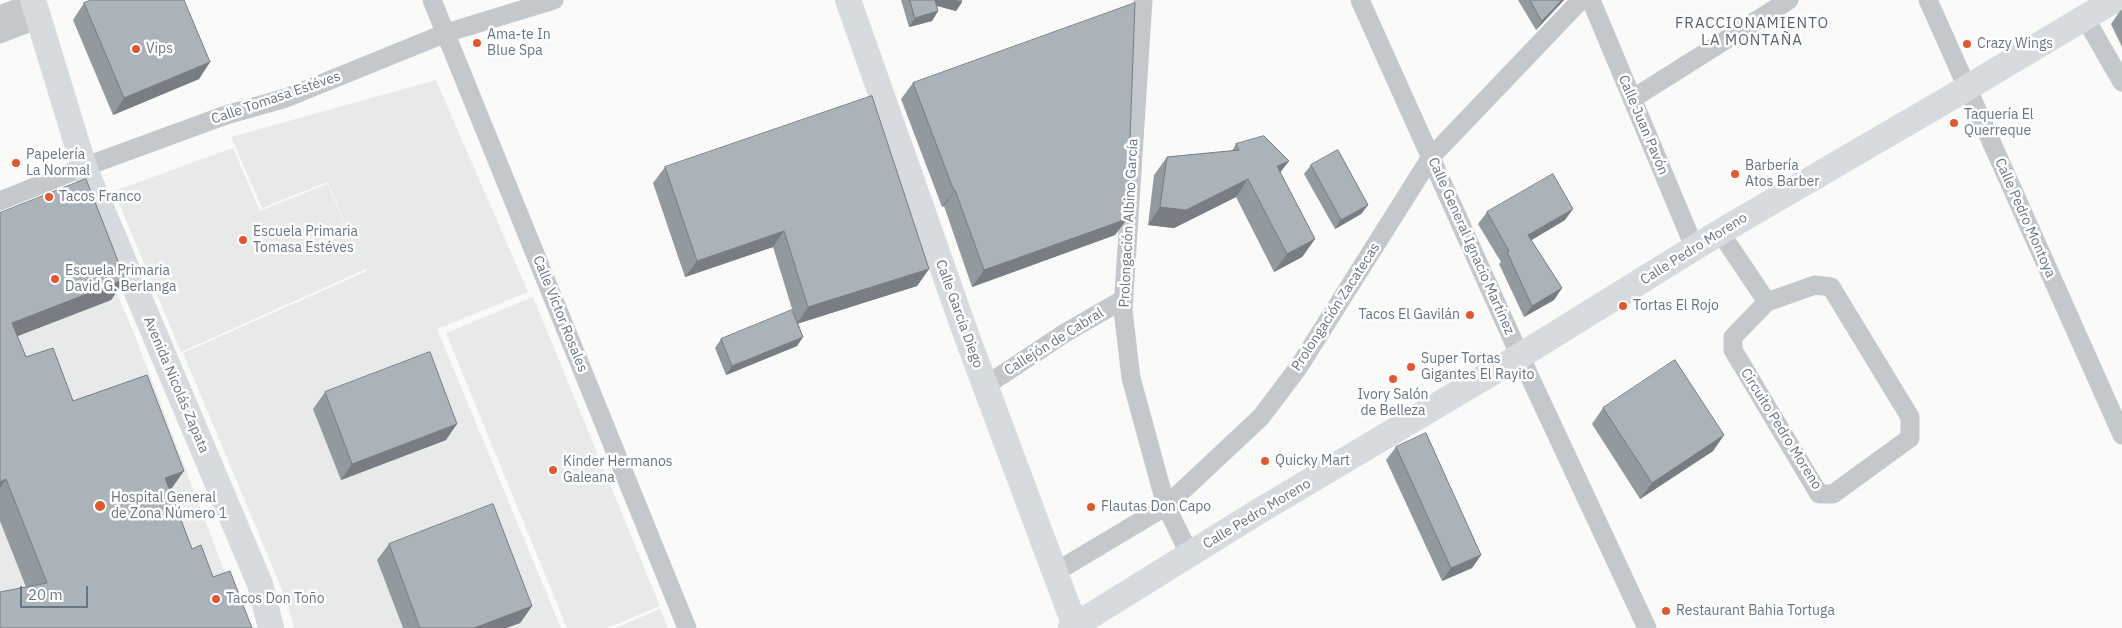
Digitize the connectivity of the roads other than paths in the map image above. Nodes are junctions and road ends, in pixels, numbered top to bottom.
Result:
1 (432, 0) edge
2 (554, 0) edge
3 (848, 0) edge
4 (1143, 0) edge
5 (1360, 0) edge
6 (1581, 0) edge
7 (1591, 0) edge
8 (1789, 0) edge
9 (1928, 0) edge
10 (2114, 0) edge
11 (35, 7) edge
12 (0, 15) edge
13 (2085, 18) junction
14 (446, 33) junction
15 (0, 34) edge
16 (2122, 82) edge
17 (1968, 88) junction
18 (1632, 98) junction
19 (1431, 158) junction
20 (84, 167) junction
21 (0, 201) edge
22 (1720, 232) junction
23 (1695, 249) junction
24 (1124, 299) junction
25 (1766, 302) junction
26 (1520, 356) junction
27 (985, 386) junction
28 (2122, 435) edge
29 (1166, 506) junction
30 (1190, 555) junction
31 (1054, 573) junction
32 (1073, 627) edge
33 (271, 628) edge
34 (687, 628) edge
35 (1647, 628) edge

1 - 14 street, Calle Víctor Rosales
2 - 14 street, Calle Tomasa Estéves
3 - 27 street, Calle García Diego
4 - 24 street, Prolongación Albino García
5 - 19 street, Calle General Ignacio Martínez
6 - 19 street, Prolongación Zacatecas
7 - 18 street, Calle Juan Pavón
8 - 18 street
9 - 17 street, Calle Pedro Montoya
10 - 13 street, Calle Pedro Moreno
11 - 12 street
11 - 15 street
11 - 20 street, Avenida Nicolás Zapata
13 - 16 street
13 - 17 street, Calle Pedro Moreno
14 - 20 street, Calle Tomasa Estéves
14 - 34 street, Calle Víctor Rosales
17 - 22 street, Calle Pedro Moreno
17 - 28 street, Calle Pedro Montoya
18 - 23 street, Calle Juan Pavón
19 - 26 street, Calle General Ignacio Martínez
19 - 29 street, Prolongación Zacatecas
20 - 21 street, Calle Tomasa Estéves
20 - 33 street, Avenida Nicolás Zapata
22 - 23 street, Calle Pedro Moreno
22 - 25 street
23 - 26 street, Calle Pedro Moreno
24 - 27 street, Callejón de Cabral
24 - 29 street, Prolongación Albino García
25 - 25 street, Circuito Pedro Moreno
26 - 30 street, Calle Pedro Moreno
26 - 35 street, Calle General Ignacio Martínez
27 - 31 street, Calle García Diego
29 - 30 street, Prolongación Albino García
29 - 31 street, Prolongación Zacatecas
30 - 32 street, Calle Pedro Moreno
31 - 32 street, Calle García Diego

